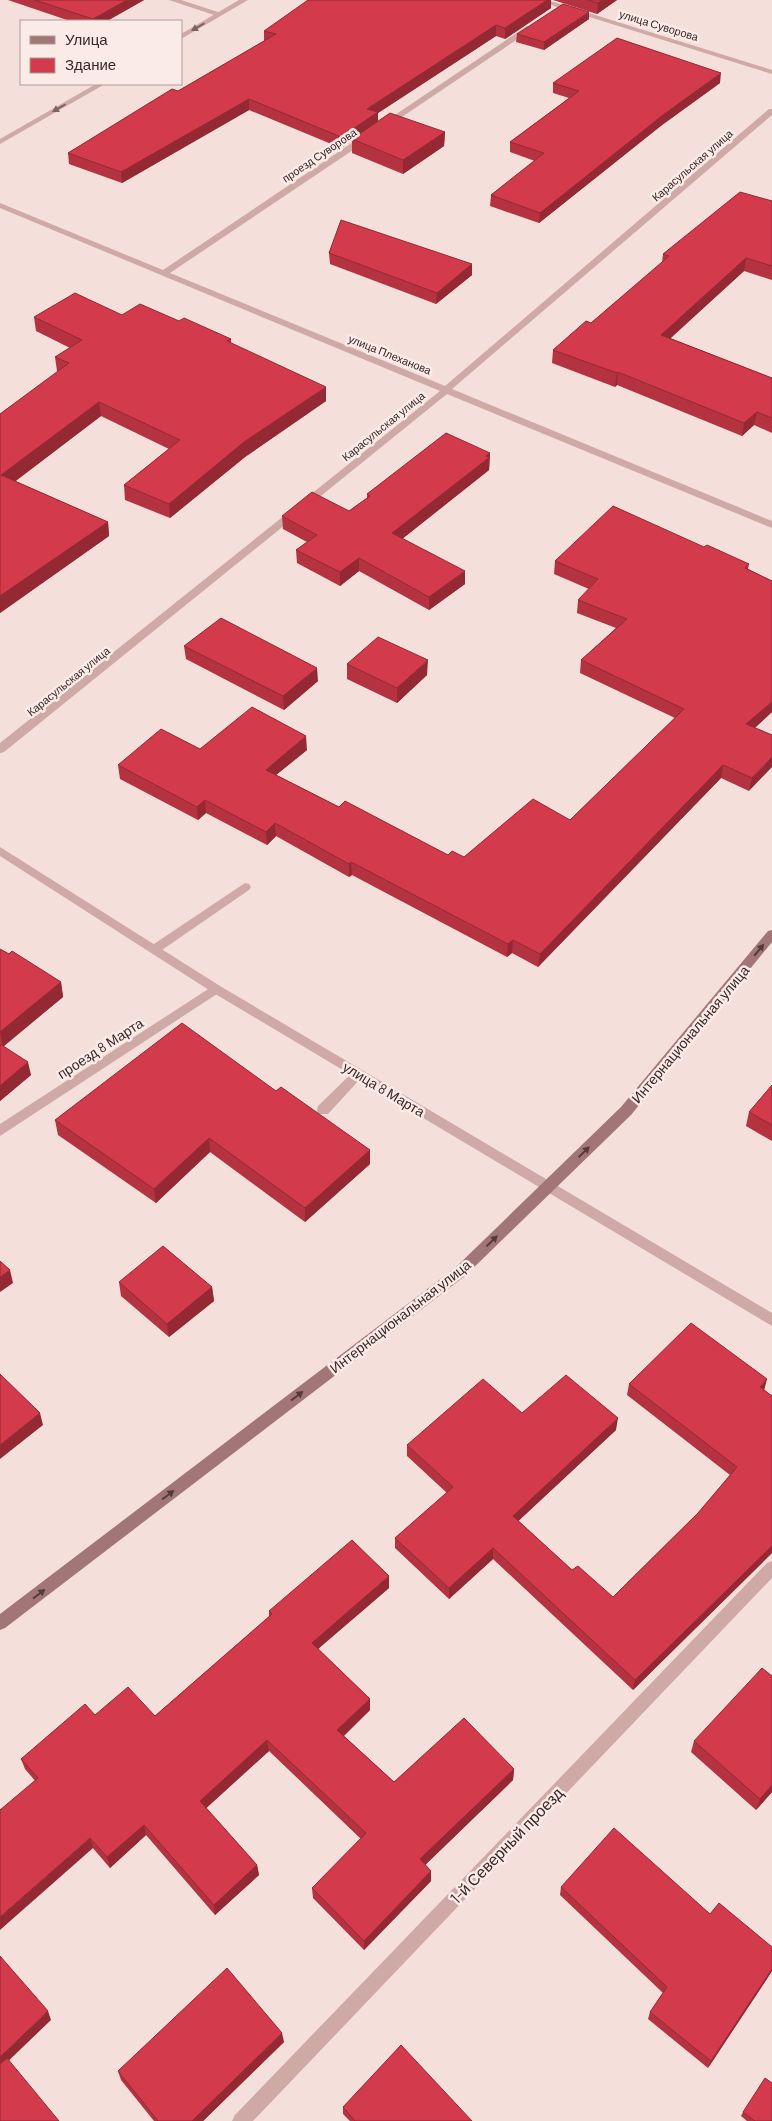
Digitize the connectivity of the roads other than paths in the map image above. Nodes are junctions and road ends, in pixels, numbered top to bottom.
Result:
1 (173, 0) edge
2 (244, 0) edge
3 (539, 0) edge
4 (220, 14) junction
5 (540, 21) edge
6 (182, 36) edge
7 (772, 72) edge
8 (99, 85) edge
9 (772, 112) edge
10 (377, 130) edge
11 (369, 135) edge
12 (0, 142) edge
13 (0, 205) edge
14 (164, 273) junction
15 (446, 390) junction
16 (772, 525) edge
17 (0, 750) edge
18 (0, 852) edge
19 (245, 887) dead end
20 (772, 934) edge
21 (155, 950) junction
22 (216, 989) junction
23 (358, 1074) junction
24 (323, 1110) dead end
25 (0, 1131) edge
26 (549, 1186) junction
27 (772, 1320) edge
28 (772, 1568) edge
29 (0, 1623) edge
30 (241, 2121) edge

1 - 4 street
2 - 4 street
3 - 7 street, улица Суворова
4 -> 6 street
5 - 10 street, проезд Суворова
8 -> 12 street
9 - 15 street, Карасульская улица
11 - 14 street, проезд Суворова
13 - 14 street, улица Плеханова
14 - 15 street, улица Плеханова
15 - 16 street, улица Плеханова
15 - 17 street, Карасульская улица
18 - 21 street, улица 8 Марта
19 - 21 street
26 -> 20 main road, Интернациональная улица
21 - 22 street, улица 8 Марта
22 - 23 street, улица 8 Марта
22 - 25 street, проезд 8 Марта
23 - 24 street
23 - 26 street, улица 8 Марта
26 - 27 street, улица 8 Марта
29 -> 26 main road, Интернациональная улица
28 - 30 street, 1-й Северный проезд

